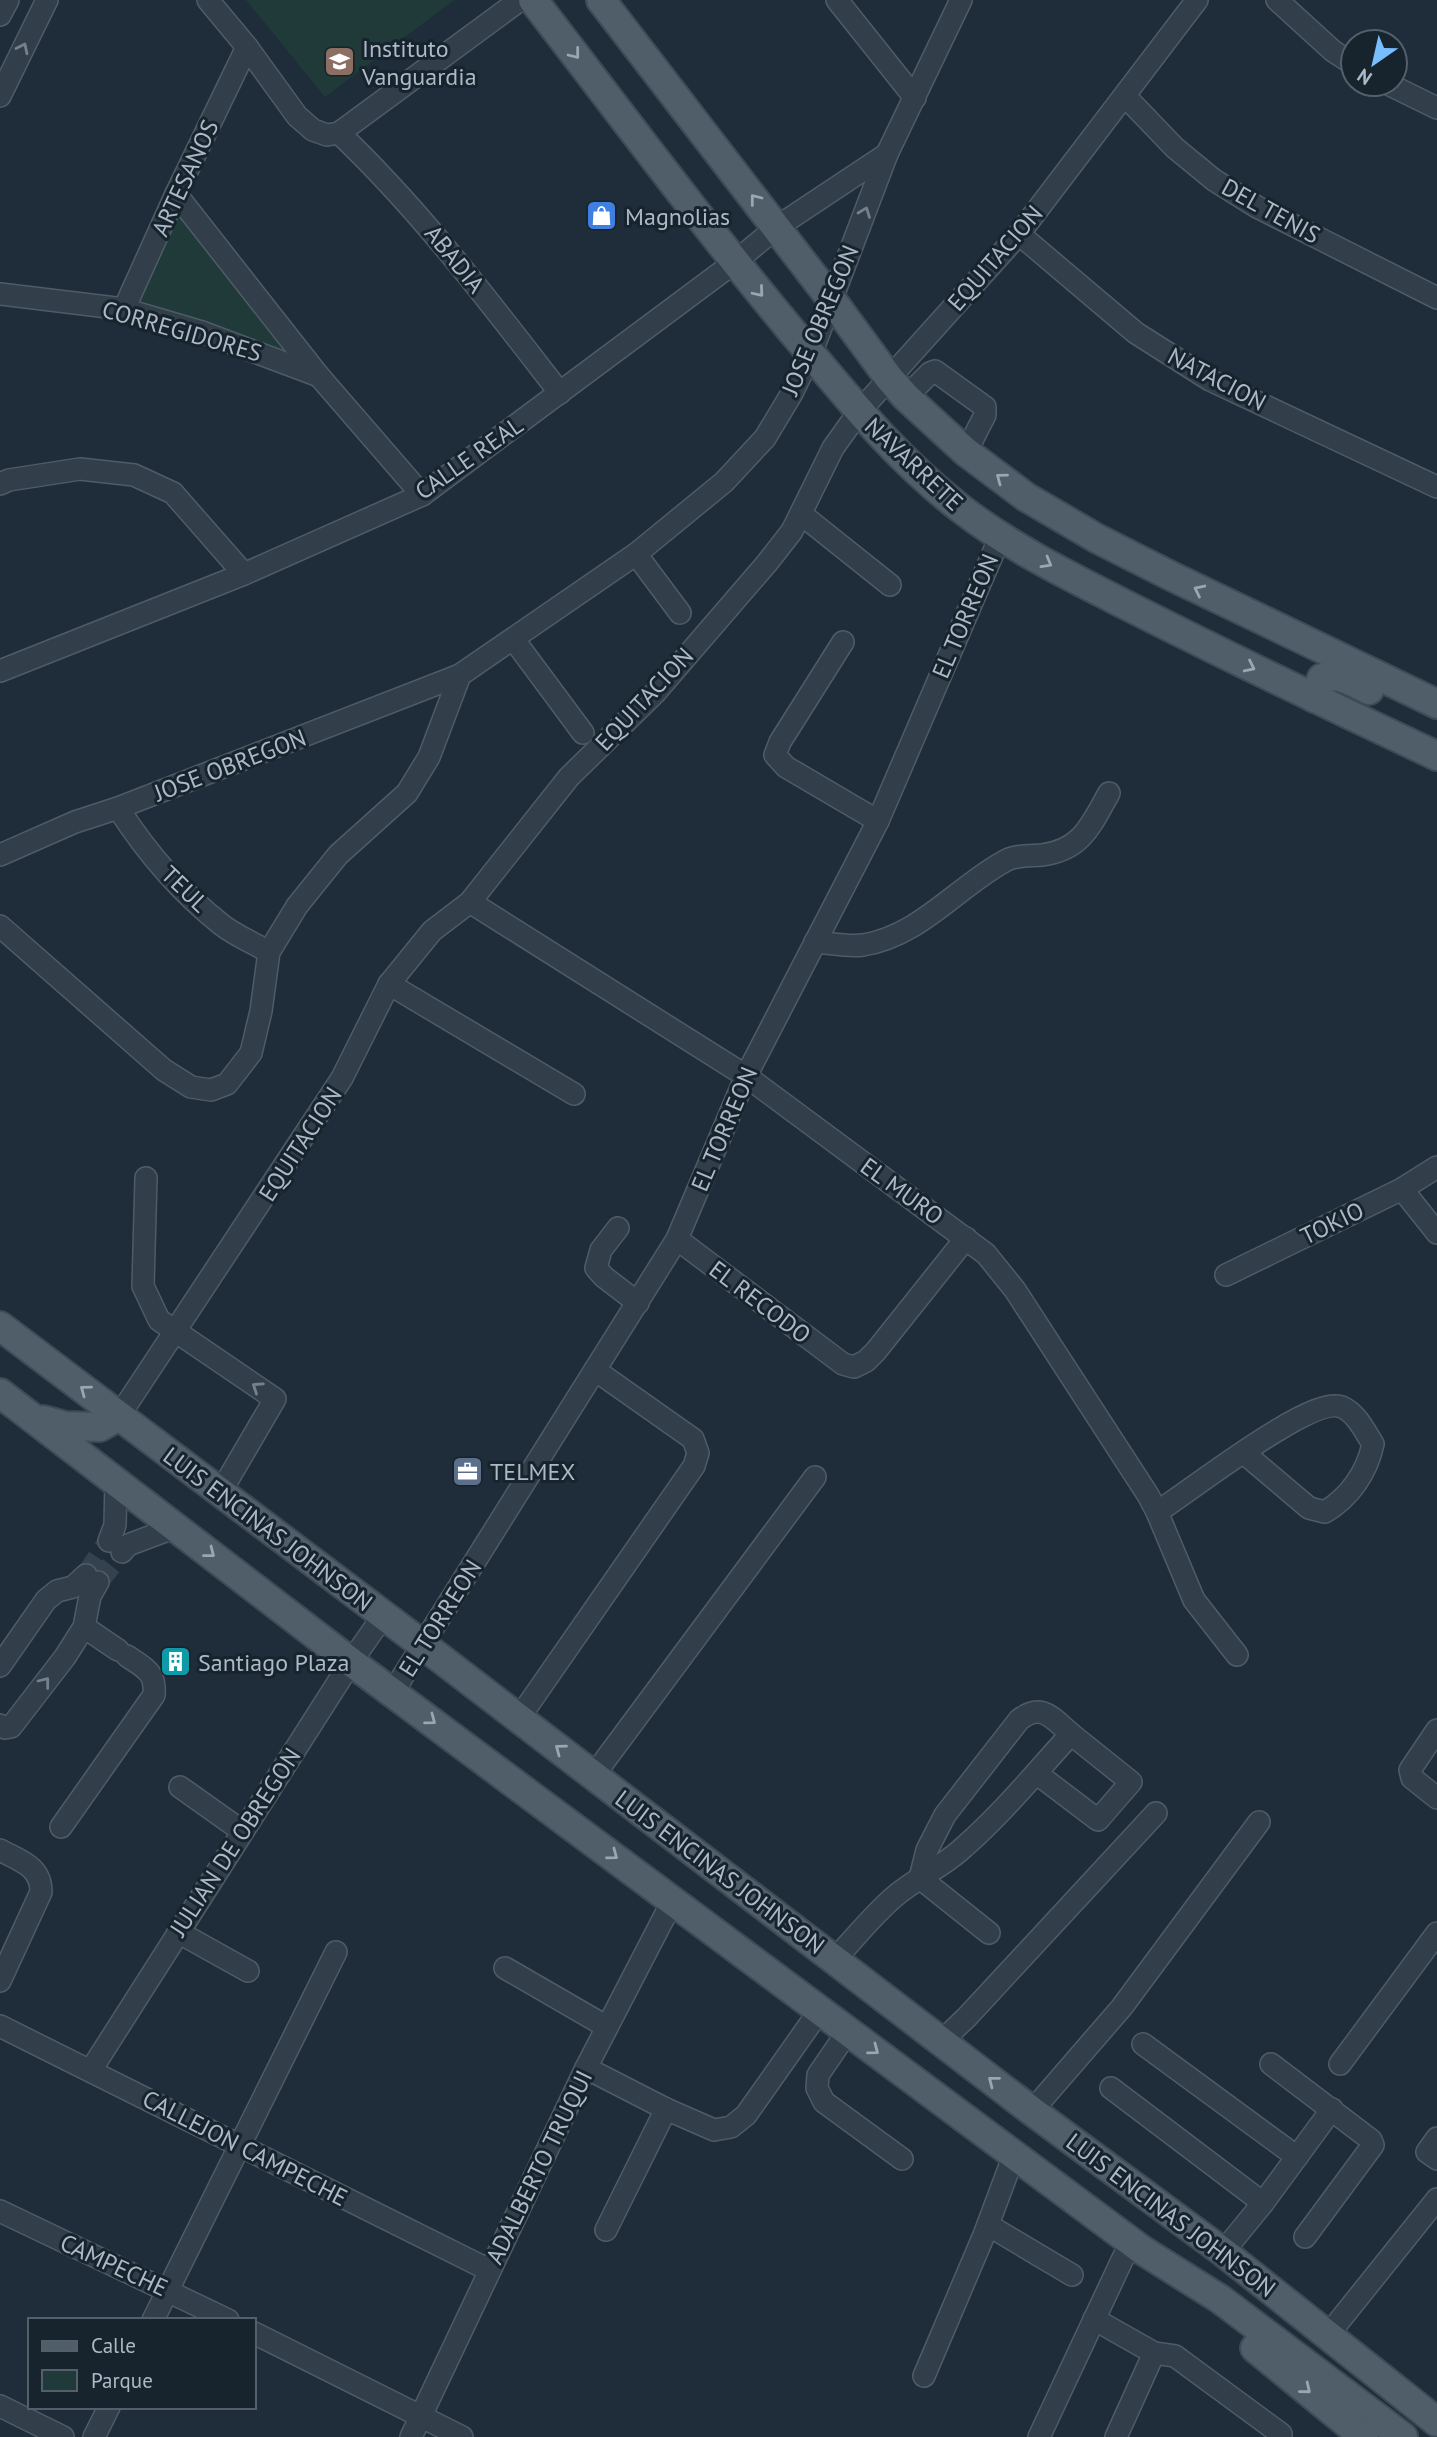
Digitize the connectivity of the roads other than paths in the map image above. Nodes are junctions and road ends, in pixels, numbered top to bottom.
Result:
1 (8, 0) edge
2 (47, 0) edge
3 (208, 0) edge
4 (520, 0) edge
5 (533, 0) edge
6 (601, 0) edge
7 (837, 0) edge
8 (961, 0) edge
9 (1197, 0) edge
10 (1277, 0) edge
11 (0, 15) edge
12 (247, 47) junction
13 (1339, 55) edge
14 (1409, 94) edge
15 (0, 96) edge
16 (1125, 96) junction
17 (915, 98) junction
18 (1437, 108) edge
19 (340, 133) junction
20 (887, 154) junction
21 (176, 194) junction
22 (777, 228) junction
23 (1019, 234) junction
24 (735, 262) junction
25 (0, 294) edge
26 (1437, 298) edge
27 (831, 299) junction
28 (124, 309) junction
29 (811, 354) junction
30 (319, 376) junction
31 (897, 388) junction
32 (560, 393) junction
33 (858, 413) junction
34 (966, 452) junction
35 (0, 484) edge
36 (1437, 487) edge
37 (422, 495) junction
38 (801, 514) junction
39 (1000, 537) junction
40 (636, 554) junction
41 (244, 573) junction
42 (890, 585) dead end
43 (680, 613) dead end
44 (514, 640) junction
45 (843, 642) dead end
46 (0, 671) edge
47 (460, 675) junction
48 (1314, 698) junction
49 (1437, 704) edge
50 (583, 733) dead end
51 (1437, 756) edge
52 (1109, 793) dead end
53 (118, 808) junction
54 (878, 821) junction
55 (0, 855) edge
56 (470, 902) junction
57 (0, 926) edge
58 (815, 942) junction
59 (269, 952) junction
60 (389, 984) junction
61 (746, 1076) junction
62 (574, 1094) dead end
63 (1437, 1167) edge
64 (146, 1178) dead end
65 (1402, 1188) junction
66 (618, 1228) dead end
67 (1437, 1233) edge
68 (966, 1238) junction
69 (677, 1239) junction
70 (1226, 1275) dead end
71 (638, 1303) junction
72 (0, 1326) edge
73 (175, 1332) junction
74 (595, 1370) junction
75 (3, 1401) edge
76 (119, 1416) junction
77 (33, 1417) junction
78 (1244, 1453) junction
79 (815, 1477) dead end
80 (116, 1480) junction
81 (220, 1493) junction
82 (1157, 1512) junction
83 (176, 1527) junction
84 (383, 1616) junction
85 (84, 1627) junction
86 (423, 1645) junction
87 (1237, 1654) dead end
88 (351, 1662) junction
89 (0, 1666) edge
90 (393, 1692) junction
91 (519, 1718) junction
92 (0, 1725) edge
93 (1437, 1730) edge
94 (1071, 1734) junction
95 (1036, 1773) junction
96 (594, 1775) junction
97 (180, 1787) dead end
98 (1437, 1798) edge
99 (1156, 1813) dead end
100 (1259, 1822) dead end
101 (61, 1827) dead end
102 (242, 1831) junction
103 (0, 1850) edge
104 (920, 1878) junction
105 (673, 1900) junction
106 (178, 1932) junction
107 (989, 1933) dead end
108 (1437, 1933) edge
109 (336, 1952) dead end
110 (835, 1959) junction
111 (505, 1968) dead end
112 (248, 1971) dead end
113 (0, 1981) edge
114 (820, 2010) junction
115 (0, 2026) edge
116 (607, 2027) junction
117 (848, 2031) junction
118 (942, 2041) junction
119 (1143, 2044) dead end
120 (1271, 2064) dead end
121 (1340, 2064) dead end
122 (586, 2068) junction
123 (91, 2070) junction
124 (1111, 2088) dead end
125 (666, 2109) junction
126 (1332, 2109) junction
127 (1032, 2110) junction
128 (1437, 2138) edge
129 (241, 2147) junction
130 (1014, 2155) junction
131 (1297, 2157) junction
132 (902, 2159) dead end
133 (1437, 2159) edge
134 (1437, 2199) edge
135 (1263, 2203) junction
136 (0, 2211) edge
137 (988, 2225) junction
138 (606, 2230) dead end
139 (1305, 2237) dead end
140 (1136, 2245) junction
141 (1223, 2252) junction
142 (489, 2270) junction
143 (1072, 2275) dead end
144 (169, 2290) junction
145 (154, 2318) edge
146 (224, 2318) edge
147 (1094, 2319) junction
148 (256, 2334) edge
149 (1328, 2335) junction
150 (1154, 2353) junction
151 (924, 2375) dead end
152 (1397, 2391) junction
153 (0, 2406) edge
154 (108, 2409) edge
155 (1437, 2413) edge
156 (421, 2417) junction
157 (1437, 2422) edge
158 (1358, 2427) edge
159 (63, 2437) edge
160 (94, 2437) edge
161 (411, 2437) edge
162 (461, 2437) edge
163 (1039, 2437) edge
164 (1116, 2437) edge
165 (1281, 2437) edge
166 (1403, 2437) edge

1 - 11 street
15 -> 2 street
3 - 12 street
4 - 19 street
5 -> 24 main road, NAVARRETE
22 -> 6 main road, NAVARRETE
7 - 17 street
8 - 17 street, JOSE OBREGON
9 - 16 street, EQUITACION
10 - 13 street
12 - 19 street
12 - 21 street, ARTESANOS
14 - 18 street
16 - 23 street, EQUITACION
16 - 26 street, DEL TENIS
17 - 20 street, JOSE OBREGON
19 - 32 street, ABADIA
20 - 22 street, CALLE REAL
27 -> 20 street, JOSE OBREGON
21 - 28 street, ARTESANOS
21 - 30 street, CORREGIDORES
22 - 24 street, CALLE REAL
22 - 27 main road, NAVARRETE
23 - 31 street, EQUITACION
23 - 36 street, NATACION
24 -> 29 main road, NAVARRETE
24 - 32 street, CALLE REAL
25 - 28 street, CORREGIDORES
27 - 29 street, JOSE OBREGON
27 - 31 main road, NAVARRETE
28 - 30 street, CORREGIDORES
29 - 33 main road, NAVARRETE
29 - 40 street, JOSE OBREGON
30 - 37 street, CORREGIDORES
31 - 33 street, EQUITACION
31 - 34 main road, NAVARRETE
31 - 34 street
32 - 37 street, CALLE REAL
33 - 38 street, EQUITACION
33 - 39 main road, NAVARRETE
49 -> 34 main road, NAVARRETE
35 - 41 street
37 - 41 street, CALLE REAL
38 - 42 street
38 - 56 street, EQUITACION
39 -> 48 main road, NAVARRETE
39 - 54 street, EL TORREON
40 - 43 street
40 - 44 street, JOSE OBREGON
41 - 46 street, CALLE REAL
44 - 47 street, JOSE OBREGON
44 - 50 street
45 - 54 street
47 - 53 street, JOSE OBREGON
47 - 59 street
48 - 49 main road
48 - 51 main road, NAVARRETE
52 - 58 street
53 - 55 street, JOSE OBREGON
53 - 59 street, TEUL
54 - 58 street, EL TORREON
56 - 60 street, EQUITACION
56 - 61 street, EL MURO
57 - 59 street
58 - 61 street, EL TORREON
60 - 62 street
60 - 73 street, EQUITACION
61 - 68 street, EL MURO
61 - 69 street, EL TORREON
63 - 65 street, TOKIO
64 - 73 street
65 - 67 street
65 - 70 street, TOKIO
66 - 71 street
68 - 69 street, EL RECODO
68 - 82 street, EL MURO
69 - 71 street, EL TORREON
71 - 74 street, EL TORREON
76 -> 72 main road, LUIS ENCINAS JOHNSON
73 - 76 street, EQUITACION
81 -> 73 street
74 - 86 street, EL TORREON
74 - 91 street
75 - 77 main road, LUIS ENCINAS JOHNSON
76 - 77 main road
76 - 81 main road, LUIS ENCINAS JOHNSON
77 - 80 main road, LUIS ENCINAS JOHNSON
78 - 78 street
78 - 82 street
79 - 96 street
80 - 83 main road, LUIS ENCINAS JOHNSON
80 - 83 street
81 - 84 main road, LUIS ENCINAS JOHNSON
82 - 87 street, EL MURO
83 -> 88 main road, LUIS ENCINAS JOHNSON
84 - 86 main road, LUIS ENCINAS JOHNSON
84 - 88 street, JULIAN DE OBREGON
85 - 89 street
92 -> 85 street
85 - 101 street
86 - 90 street, EL TORREON
86 - 91 main road, LUIS ENCINAS JOHNSON
88 - 90 main road, LUIS ENCINAS JOHNSON
88 - 102 street, JULIAN DE OBREGON
90 -> 105 main road, LUIS ENCINAS JOHNSON
96 -> 91 main road, LUIS ENCINAS JOHNSON
93 - 98 street
94 - 95 street
94 - 95 street
94 - 104 street
95 - 104 street
96 - 110 main road, LUIS ENCINAS JOHNSON
97 - 102 street
99 - 118 street
100 - 127 street
102 - 106 street, JULIAN DE OBREGON
103 - 113 street
104 - 107 street
104 - 110 street
105 - 114 main road, LUIS ENCINAS JOHNSON
105 - 116 street, ADALBERTO TRUQUI
106 - 112 street
106 - 123 street, JULIAN DE OBREGON
108 - 121 street
109 - 129 street
110 - 118 main road, LUIS ENCINAS JOHNSON
111 - 116 street
114 - 117 main road, LUIS ENCINAS JOHNSON
114 - 125 street
115 - 123 street, CALLEJON CAMPECHE
116 - 122 street, ADALBERTO TRUQUI
117 -> 130 main road, LUIS ENCINAS JOHNSON
117 - 132 street
127 -> 118 main road, LUIS ENCINAS JOHNSON
119 - 131 street
120 - 126 street
122 - 125 street
122 - 142 street, ADALBERTO TRUQUI
123 - 129 street, CALLEJON CAMPECHE
124 - 135 street
125 - 138 street
126 - 131 street
126 - 139 street
127 - 141 main road, LUIS ENCINAS JOHNSON
128 - 133 street
129 - 142 street, CALLEJON CAMPECHE
129 - 144 street
130 - 137 street
130 - 140 main road, LUIS ENCINAS JOHNSON
131 - 135 street
134 - 149 street
135 - 141 street
136 - 144 street, CAMPECHE
137 - 143 street
137 - 151 street
140 - 147 street
140 -> 158 main road, LUIS ENCINAS JOHNSON
141 - 149 main road, LUIS ENCINAS JOHNSON
142 - 156 street, ADALBERTO TRUQUI
144 - 145 street
144 - 146 street, CAMPECHE
147 - 150 street
147 - 163 street
148 - 156 street
149 - 152 main road, LUIS ENCINAS JOHNSON
150 - 164 street
150 - 165 street
152 - 155 main road
152 - 157 main road, LUIS ENCINAS JOHNSON
153 - 159 street
154 - 160 street
156 - 161 street, ADALBERTO TRUQUI
156 - 162 street
158 - 166 main road, LUIS ENCINAS JOHNSON

